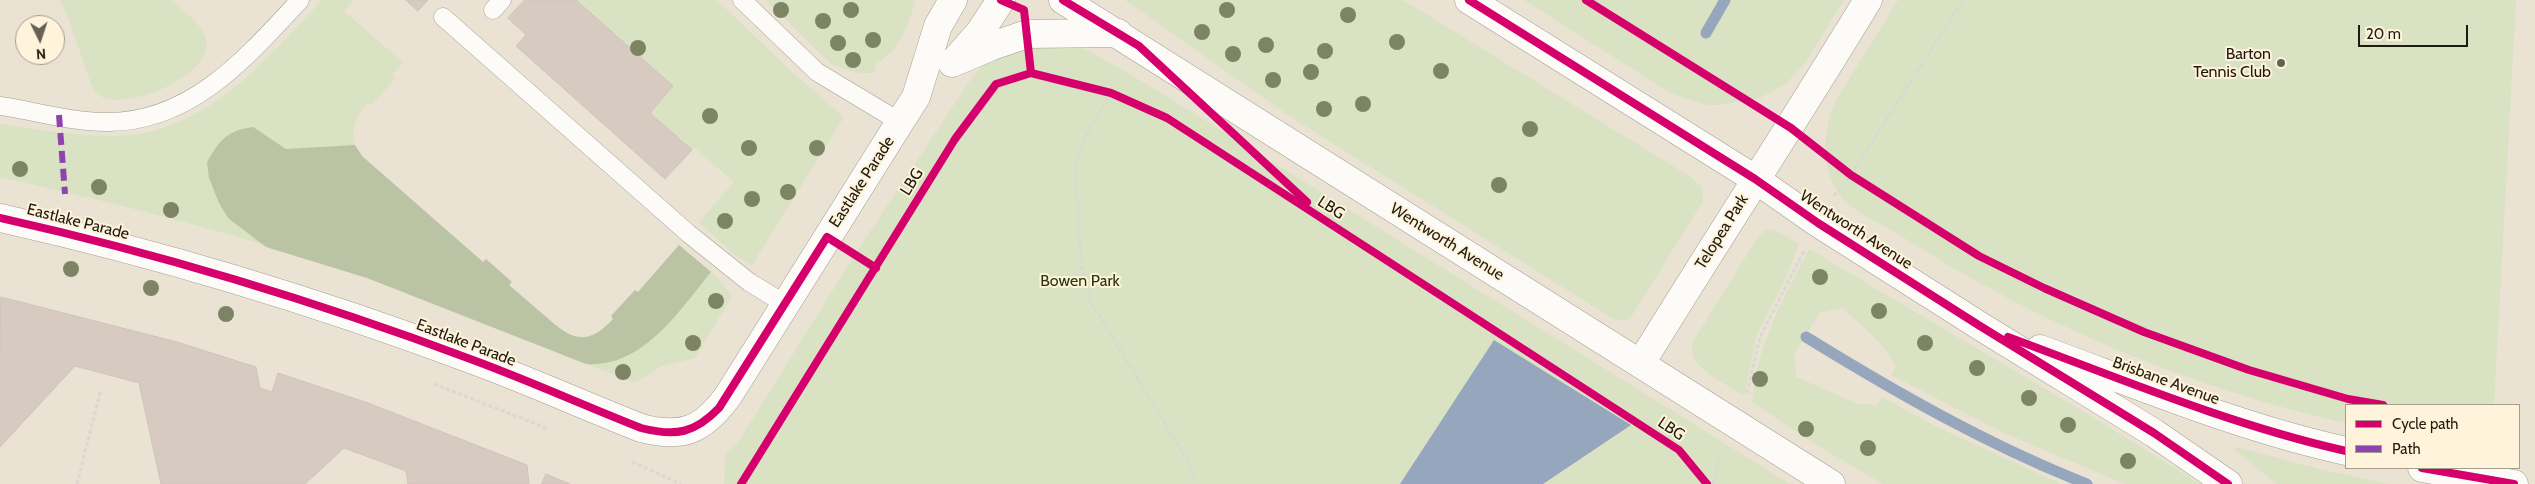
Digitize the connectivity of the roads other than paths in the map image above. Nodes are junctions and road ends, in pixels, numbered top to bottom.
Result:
1 (300, 0) edge
2 (742, 0) edge
3 (953, 0) edge
4 (1001, 0) edge
5 (1063, 0) edge
6 (1469, 0) edge
7 (1868, 0) edge
8 (443, 17) dead end
9 (1118, 33) junction
10 (952, 64) junction
11 (916, 97) junction
12 (0, 106) edge
13 (900, 122) junction
14 (1755, 179) junction
15 (0, 218) edge
16 (785, 304) junction
17 (1980, 326) junction
18 (1641, 363) junction
19 (2345, 451) edge
20 (2428, 469) edge
21 (1831, 484) edge
22 (2228, 484) edge
23 (2514, 484) edge

1 - 12 lane
2 - 13 lane
3 - 11 main road, Eastlake Parade
4 - 10 main road, Eastlake Parade
5 - 9 main road, Wentworth Avenue
6 - 14 main road, Wentworth Avenue
7 - 14 main road, Telopea Park
8 - 16 lane
9 - 10 main road, Eastlake Parade
9 - 18 main road, Wentworth Avenue
10 - 11 main road, Eastlake Parade
11 - 13 main road, Eastlake Parade
13 - 16 main road, Eastlake Parade
14 - 17 main road, Wentworth Avenue
14 - 18 main road, Telopea Park
15 - 16 main road, Eastlake Parade
17 - 19 main road, Brisbane Avenue
17 - 22 main road, Wentworth Avenue
18 - 21 main road, Wentworth Avenue
20 - 23 main road

